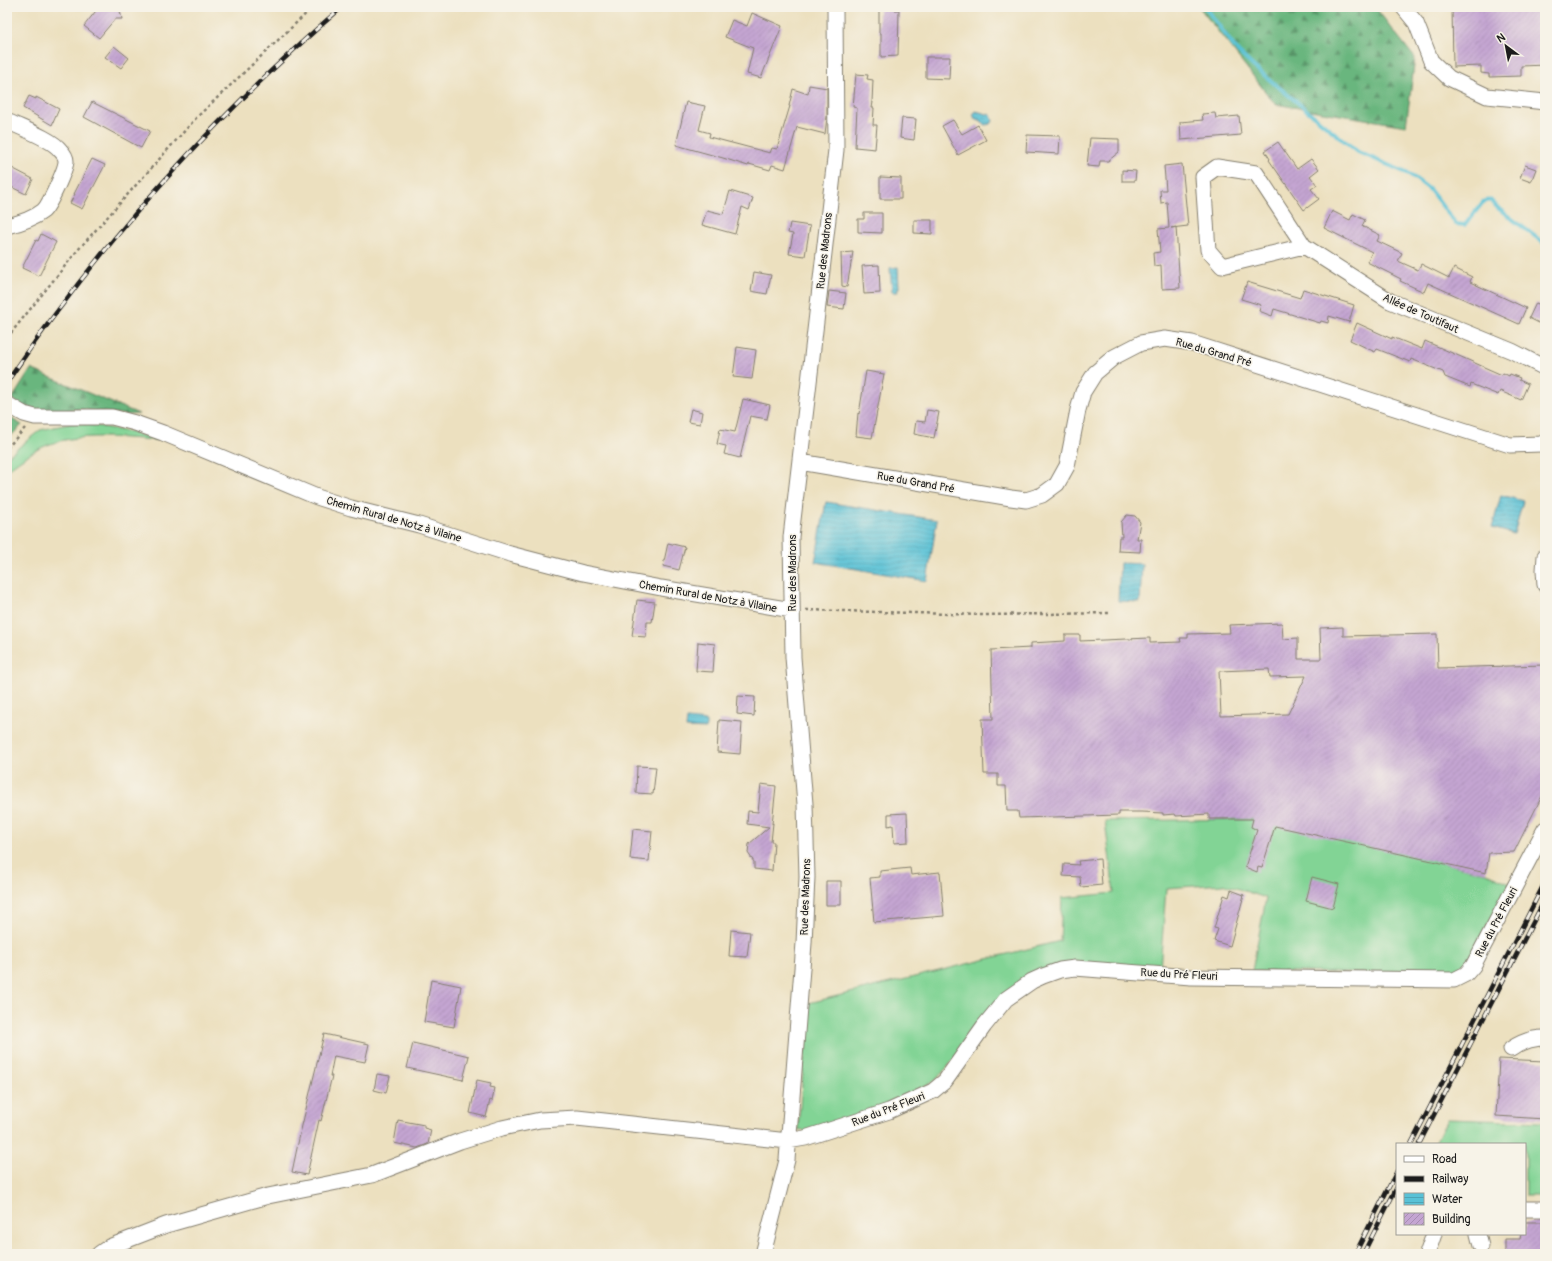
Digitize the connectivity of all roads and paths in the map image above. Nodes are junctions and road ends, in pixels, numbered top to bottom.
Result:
1 (314, 7) edge
2 (835, 7) edge
3 (1404, 7) edge
4 (1545, 102) edge
5 (7, 121) edge
6 (7, 226) edge
7 (1304, 246) junction
8 (7, 338) edge
9 (1545, 368) edge
10 (9, 406) edge
11 (34, 417) junction
12 (1544, 446) edge
13 (7, 448) edge
14 (800, 462) junction
15 (1545, 556) edge
16 (1545, 586) edge
17 (792, 610) junction
18 (1109, 613) dead end
19 (1545, 829) edge
20 (1545, 1038) edge
21 (1510, 1049) dead end
22 (788, 1141) junction
23 (1526, 1208) edge
24 (1545, 1209) edge
25 (1434, 1235) edge
26 (99, 1254) edge
27 (763, 1254) edge
28 (1426, 1254) edge

1 - 8 path
2 - 14 street, Rue des Madrons
3 - 4 street
5 - 6 street
7 - 7 street, Allée de Toutifaut
7 - 9 street, Allée de Toutifaut
10 - 11 street, Chemin Rural de Notz à Vilaine
11 - 13 path
11 - 17 street, Chemin Rural de Notz à Vilaine
12 - 14 street, Rue du Grand Pré
14 - 17 street, Rue des Madrons
15 - 16 street
17 - 18 path
17 - 22 street, Rue des Madrons
19 - 22 street, Rue du Pré Fleuri
20 - 21 street
22 - 26 street, Rue du Pré Fleuri
22 - 27 street, Rue des Madrons
23 - 24 street
25 - 28 street

